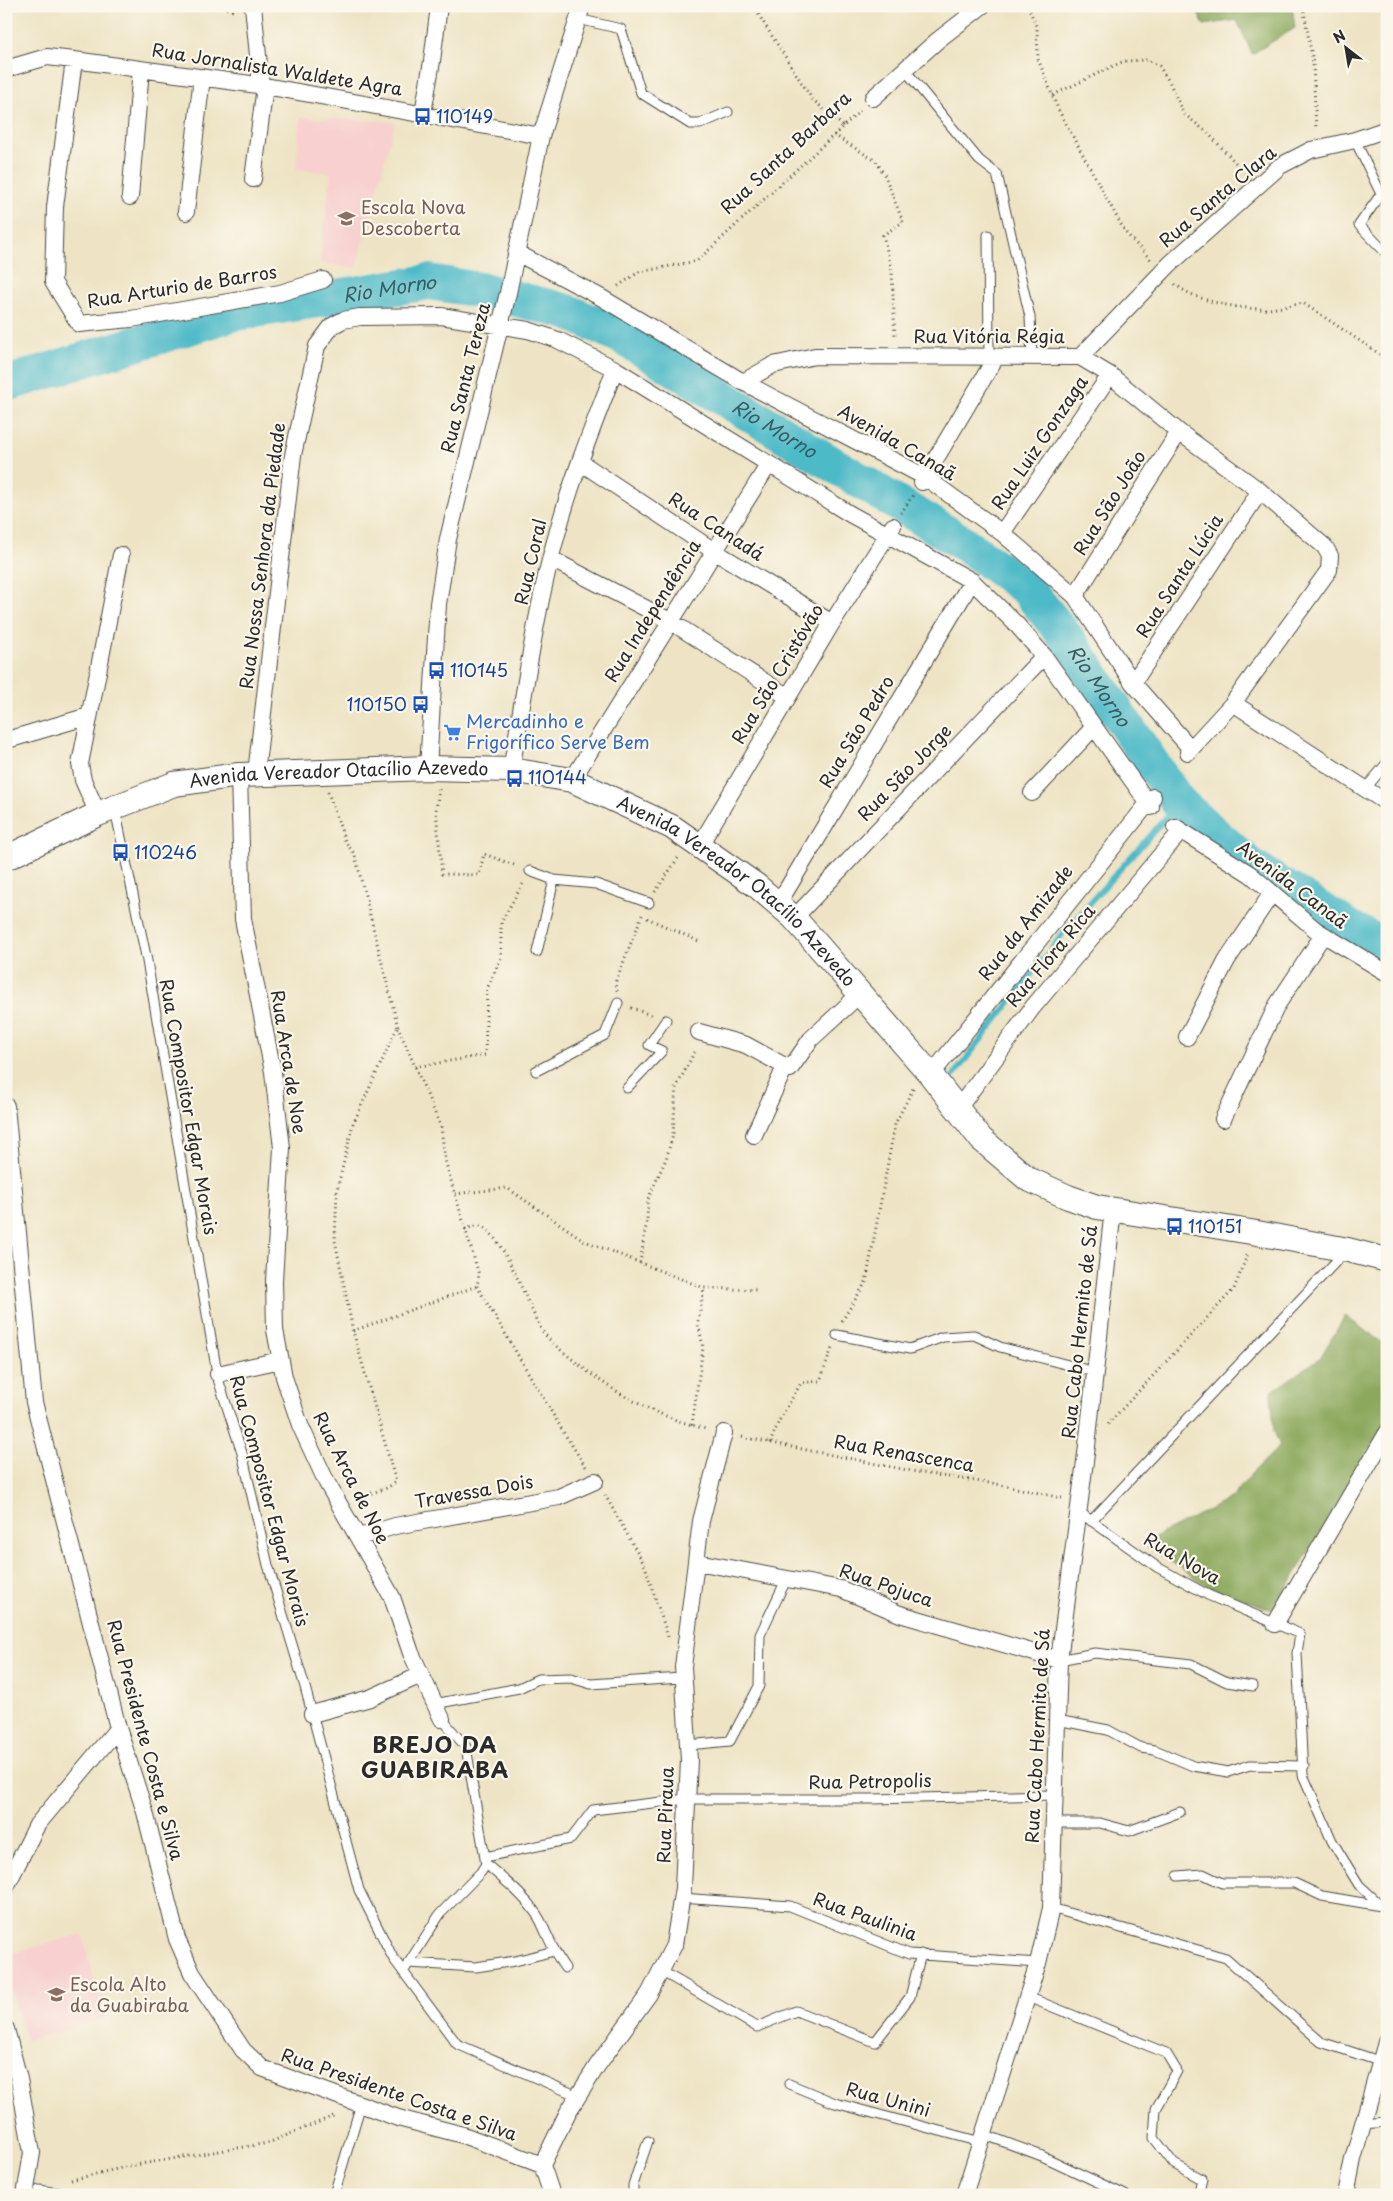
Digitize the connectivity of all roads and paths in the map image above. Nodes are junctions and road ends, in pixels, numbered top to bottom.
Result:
1 (253, 6) edge
2 (439, 6) edge
3 (753, 6) edge
4 (982, 6) edge
5 (1028, 6) edge
6 (1303, 6) edge
7 (580, 12) edge
8 (74, 60) junction
9 (6, 69) edge
10 (141, 69) junction
11 (905, 70) junction
12 (202, 78) junction
13 (263, 85) junction
14 (1053, 95) junction
15 (874, 98) joint
16 (422, 112) junction
17 (728, 112) dead end
18 (843, 126) junction
19 (1387, 129) edge
20 (834, 135) junction
21 (541, 136) junction
22 (1355, 140) junction
23 (1317, 148) junction
24 (253, 180) dead end
25 (1256, 186) junction
26 (130, 197) dead end
27 (186, 212) dead end
28 (988, 235) dead end
29 (1387, 254) edge
30 (516, 256) junction
31 (1162, 272) junction
32 (323, 280) dead end
33 (602, 298) junction
34 (502, 320) junction
35 (896, 356) junction
36 (993, 357) junction
37 (1032, 357) junction
38 (1080, 357) junction
39 (1387, 359) edge
40 (615, 369) junction
41 (1110, 375) junction
42 (743, 382) junction
43 (1179, 432) junction
44 (580, 462) junction
45 (769, 464) junction
46 (923, 480) junction
47 (1260, 491) junction
48 (891, 530) junction
49 (1002, 533) junction
50 (714, 551) junction
51 (121, 555) dead end
52 (551, 559) junction
53 (972, 581) junction
54 (1075, 596) junction
55 (670, 621) junction
56 (832, 623) junction
57 (1044, 656) junction
58 (1133, 683) junction
59 (788, 696) junction
60 (1233, 703) junction
61 (89, 716) junction
62 (1094, 727) junction
63 (7, 740) edge
64 (1387, 762) edge
65 (434, 768) junction
66 (511, 770) junction
67 (320, 772) junction
68 (248, 774) junction
69 (572, 780) junction
70 (1365, 789) junction
71 (1032, 793) dead end
72 (1387, 802) edge
73 (106, 810) junction
74 (1178, 829) joint
75 (700, 845) junction
76 (6, 858) edge
77 (530, 871) junction
78 (554, 880) junction
79 (1272, 893) junction
80 (649, 903) dead end
81 (786, 911) junction
82 (642, 916) dead end
83 (1323, 935) junction
84 (698, 941) dead end
85 (537, 952) dead end
86 (1387, 973) edge
87 (862, 993) junction
88 (618, 1003) joint
89 (666, 1020) joint
90 (398, 1027) junction
91 (699, 1032) joint
92 (1187, 1037) dead end
93 (415, 1067) junction
94 (785, 1067) junction
95 (536, 1071) dead end
96 (928, 1071) junction
97 (626, 1088) dead end
98 (6, 1106) edge
99 (957, 1110) junction
100 (1223, 1119) dead end
101 (8, 1130) edge
102 (754, 1135) dead end
103 (455, 1194) junction
104 (1113, 1209) junction
105 (465, 1229) junction
106 (1256, 1233) junction
107 (1348, 1250) junction
108 (1387, 1260) edge
109 (640, 1263) junction
110 (704, 1288) junction
111 (758, 1290) dead end
112 (353, 1331) junction
113 (837, 1335) junction
114 (280, 1360) junction
115 (1095, 1372) junction
116 (218, 1374) junction
117 (692, 1425) junction
118 (724, 1433) junction
119 (1387, 1433) edge
120 (770, 1443) junction
121 (1087, 1446) junction
122 (596, 1481) dead end
123 (339, 1504) junction
124 (1083, 1512) junction
125 (358, 1537) junction
126 (697, 1562) junction
127 (786, 1580) junction
128 (1275, 1624) junction
129 (1059, 1660) junction
130 (421, 1675) junction
131 (680, 1678) dead end
132 (1253, 1686) dead end
133 (434, 1704) junction
134 (312, 1714) junction
135 (442, 1719) joint
136 (1057, 1720) junction
137 (118, 1728) junction
138 (688, 1745) junction
139 (1304, 1766) junction
140 (1054, 1795) junction
141 (687, 1799) junction
142 (1180, 1812) dead end
143 (1053, 1823) junction
144 (485, 1861) junction
145 (1178, 1876) dead end
146 (6, 1887) edge
147 (681, 1898) junction
148 (1384, 1907) edge
149 (1051, 1908) junction
150 (554, 1950) junction
151 (921, 1954) junction
152 (1038, 1964) junction
153 (405, 1967) junction
154 (565, 1968) dead end
155 (661, 1971) junction
156 (1028, 1997) junction
157 (6, 2028) edge
158 (1387, 2039) edge
159 (1382, 2062) junction
160 (789, 2084) dead end
161 (578, 2096) junction
162 (362, 2104) junction
163 (1387, 2122) edge
164 (1363, 2124) junction
165 (982, 2138) junction
166 (648, 2141) dead end
167 (542, 2165) junction
168 (32, 2192) edge
169 (70, 2195) edge
170 (330, 2195) edge
171 (552, 2195) edge
172 (633, 2195) edge
173 (964, 2195) edge
174 (1126, 2195) edge
175 (1198, 2195) edge
176 (1346, 2195) edge

1 - 13 street
2 - 16 street
3 - 18 path
4 - 11 street, Rua Santa Barbara
5 - 14 path
6 - 23 path
7 - 17 lane
7 - 21 street, Rua Santa Tereza
8 - 9 street, Rua Jornalista Waldete Agra
8 - 10 street, Rua Jornalista Waldete Agra
8 - 32 street, Rua Arturio de Barros
10 - 12 street, Rua Jornalista Waldete Agra
10 - 26 street
11 - 15 street, Rua Santa Barbara
11 - 37 lane
12 - 13 street, Rua Jornalista Waldete Agra
12 - 27 street
13 - 16 street, Rua Jornalista Waldete Agra
13 - 24 street
14 - 25 path
14 - 31 path
15 - 18 path, Rua Santa Barbara
16 - 21 street, Rua Jornalista Waldete Agra
18 - 20 path, Rua Santa Barbara
19 - 22 street, Rua Santa Clara
20 - 33 path, Rua Santa Barbara
20 - 35 path
21 - 30 street, Rua Santa Tereza
22 - 23 street, Rua Santa Clara
22 - 29 lane
23 - 25 street, Rua Santa Clara
25 - 31 street, Rua Santa Clara
28 - 36 lane
30 - 33 street, Avenida Canaã
30 - 34 street, Rua Santa Tereza
31 - 38 street, Rua Santa Clara
31 - 39 path
33 - 42 street, Avenida Canaã
34 - 40 street
34 - 65 street, Rua Santa Tereza
34 - 68 street, Rua Nossa Senhora da Piedade
35 - 36 street, Rua Vitória Régia
35 - 42 street, Rua Vitória Régia
36 - 37 street, Rua Vitória Régia
36 - 46 street
37 - 38 street, Rua Vitória Régia
38 - 41 street, Rua Vitória Régia
40 - 44 street, Rua Coral
40 - 45 street
41 - 43 street, Rua Vitória Régia
41 - 49 street, Rua Luiz Gonzaga
42 - 46 street, Avenida Canaã
43 - 47 street, Rua Vitória Régia
43 - 54 street, Rua São João
44 - 50 street, Rua Canadá
44 - 52 street, Rua Coral
45 - 48 street
45 - 50 street, Rua Independência
46 - 48 path
46 - 49 street, Avenida Canaã
47 - 58 street, Rua Santa Lúcia
47 - 60 street, Rua Vitória Régia
48 - 53 street
48 - 56 street, Rua São Cristóvão
49 - 54 street, Avenida Canaã
50 - 55 street, Rua Independência
50 - 56 street, Rua Canadá
51 - 61 street
52 - 55 street
52 - 66 street, Rua Coral
53 - 57 street
53 - 81 street, Rua São Pedro
54 - 58 street, Avenida Canaã
55 - 59 street
55 - 69 street, Rua Independência
56 - 59 street, Rua São Cristóvão
57 - 62 street
57 - 81 street, Rua São Jorge
58 - 60 street, Avenida Canaã
59 - 75 street, Rua São Cristóvão
60 - 70 street
61 - 63 street
61 - 73 street
62 - 71 street
62 - 96 street, Rua da Amizade
64 - 70 lane
65 - 66 main road, Avenida Vereador Otacílio Azevedo
65 - 67 main road, Avenida Vereador Otacílio Azevedo
65 - 77 path
66 - 69 main road, Avenida Vereador Otacílio Azevedo
67 - 68 main road, Avenida Vereador Otacílio Azevedo
67 - 90 path
68 - 73 main road, Avenida Vereador Otacílio Azevedo
68 - 114 street, Rua Arca de Noe
69 - 75 main road, Avenida Vereador Otacílio Azevedo
70 - 72 street
73 - 76 main road, Avenida Vereador Otacílio Azevedo
73 - 116 lane, Rua Compositor Edgar Morais
74 - 79 street, Avenida Canaã
74 - 99 street, Rua Flora Rica
75 - 81 main road, Avenida Vereador Otacílio Azevedo
77 - 78 lane
77 - 93 path
78 - 80 lane
78 - 85 lane
79 - 83 street, Avenida Canaã
79 - 92 street
81 - 87 main road, Avenida Vereador Otacílio Azevedo
82 - 84 path
83 - 86 street, Avenida Canaã
83 - 100 street
87 - 94 street
87 - 96 main road, Avenida Vereador Otacílio Azevedo
88 - 89 path
88 - 95 lane
89 - 97 lane
90 - 93 path
90 - 112 path
91 - 94 street
91 - 109 path
93 - 103 path
94 - 102 street
96 - 99 main road, Avenida Vereador Otacílio Azevedo
96 - 113 path
98 - 101 street, Rua Presidente Costa e Silva
99 - 104 main road, Avenida Vereador Otacílio Azevedo
101 - 137 street, Rua Presidente Costa e Silva
103 - 105 path
103 - 109 path
104 - 106 main road, Avenida Vereador Otacílio Azevedo
104 - 115 street, Rua Cabo Hermito de Sá
105 - 112 path
105 - 117 path, Rua Renascenca
106 - 107 main road, Avenida Vereador Otacílio Azevedo
106 - 121 path
107 - 108 main road, Avenida Vereador Otacílio Azevedo
107 - 124 lane
109 - 110 path
110 - 111 path
110 - 117 path
112 - 123 path
113 - 115 lane
113 - 120 path
114 - 116 street
114 - 123 street, Rua Arca de Noe
115 - 121 street, Rua Cabo Hermito de Sá
116 - 134 lane, Rua Compositor Edgar Morais
117 - 118 path, Rua Renascenca
118 - 120 path, Rua Renascenca
118 - 126 street, Rua Piraua
119 - 128 street
120 - 124 path, Rua Renascenca
121 - 124 street, Rua Cabo Hermito de Sá
122 - 125 street, Travessa Dois
123 - 125 street, Rua Arca de Noe
124 - 128 lane, Rua Nova
124 - 129 street, Rua Cabo Hermito de Sá
125 - 130 street, Rua Arca de Noe
126 - 127 street, Rua Pojuca
126 - 138 street, Rua Piraua
127 - 129 street, Rua Pojuca
127 - 138 lane
128 - 139 lane, Rua Nova
129 - 132 lane
129 - 136 street, Rua Cabo Hermito de Sá
130 - 133 street, Rua Arca de Noe
130 - 134 street
131 - 133 lane
133 - 135 street, Rua Arca de Noe
134 - 153 lane, Rua Compositor Edgar Morais
135 - 144 lane, Rua Arca de Noe
136 - 139 lane
136 - 140 street, Rua Cabo Hermito de Sá
137 - 146 street
137 - 162 street, Rua Presidente Costa e Silva
138 - 141 street, Rua Piraua
139 - 148 lane
140 - 141 lane, Rua Petropolis
140 - 143 street, Rua Cabo Hermito de Sá
141 - 144 lane, Rua Petropolis
141 - 147 street, Rua Piraua
142 - 143 lane
143 - 149 street, Rua Cabo Hermito de Sá
144 - 150 lane
144 - 153 lane
145 - 148 lane
147 - 151 lane, Rua Paulinia
147 - 155 street, Rua Piraua
149 - 152 street, Rua Cabo Hermito de Sá
149 - 159 lane
150 - 153 lane
150 - 154 lane
151 - 152 lane, Rua Paulinia
151 - 155 lane
152 - 156 street, Rua Cabo Hermito de Sá
153 - 161 lane, Rua Compositor Edgar Morais
155 - 161 street, Rua Piraua
156 - 165 street, Rua Cabo Hermito de Sá
156 - 175 lane
157 - 168 street
158 - 159 street
159 - 164 street
160 - 165 lane, Rua Unini
161 - 167 street, Rua Piraua
162 - 167 street, Rua Presidente Costa e Silva
162 - 168 path
162 - 170 lane
163 - 164 lane
164 - 176 street
165 - 173 street, Rua Cabo Hermito de Sá
165 - 174 lane, Rua Unini
166 - 172 lane
167 - 171 street
168 - 169 lane

